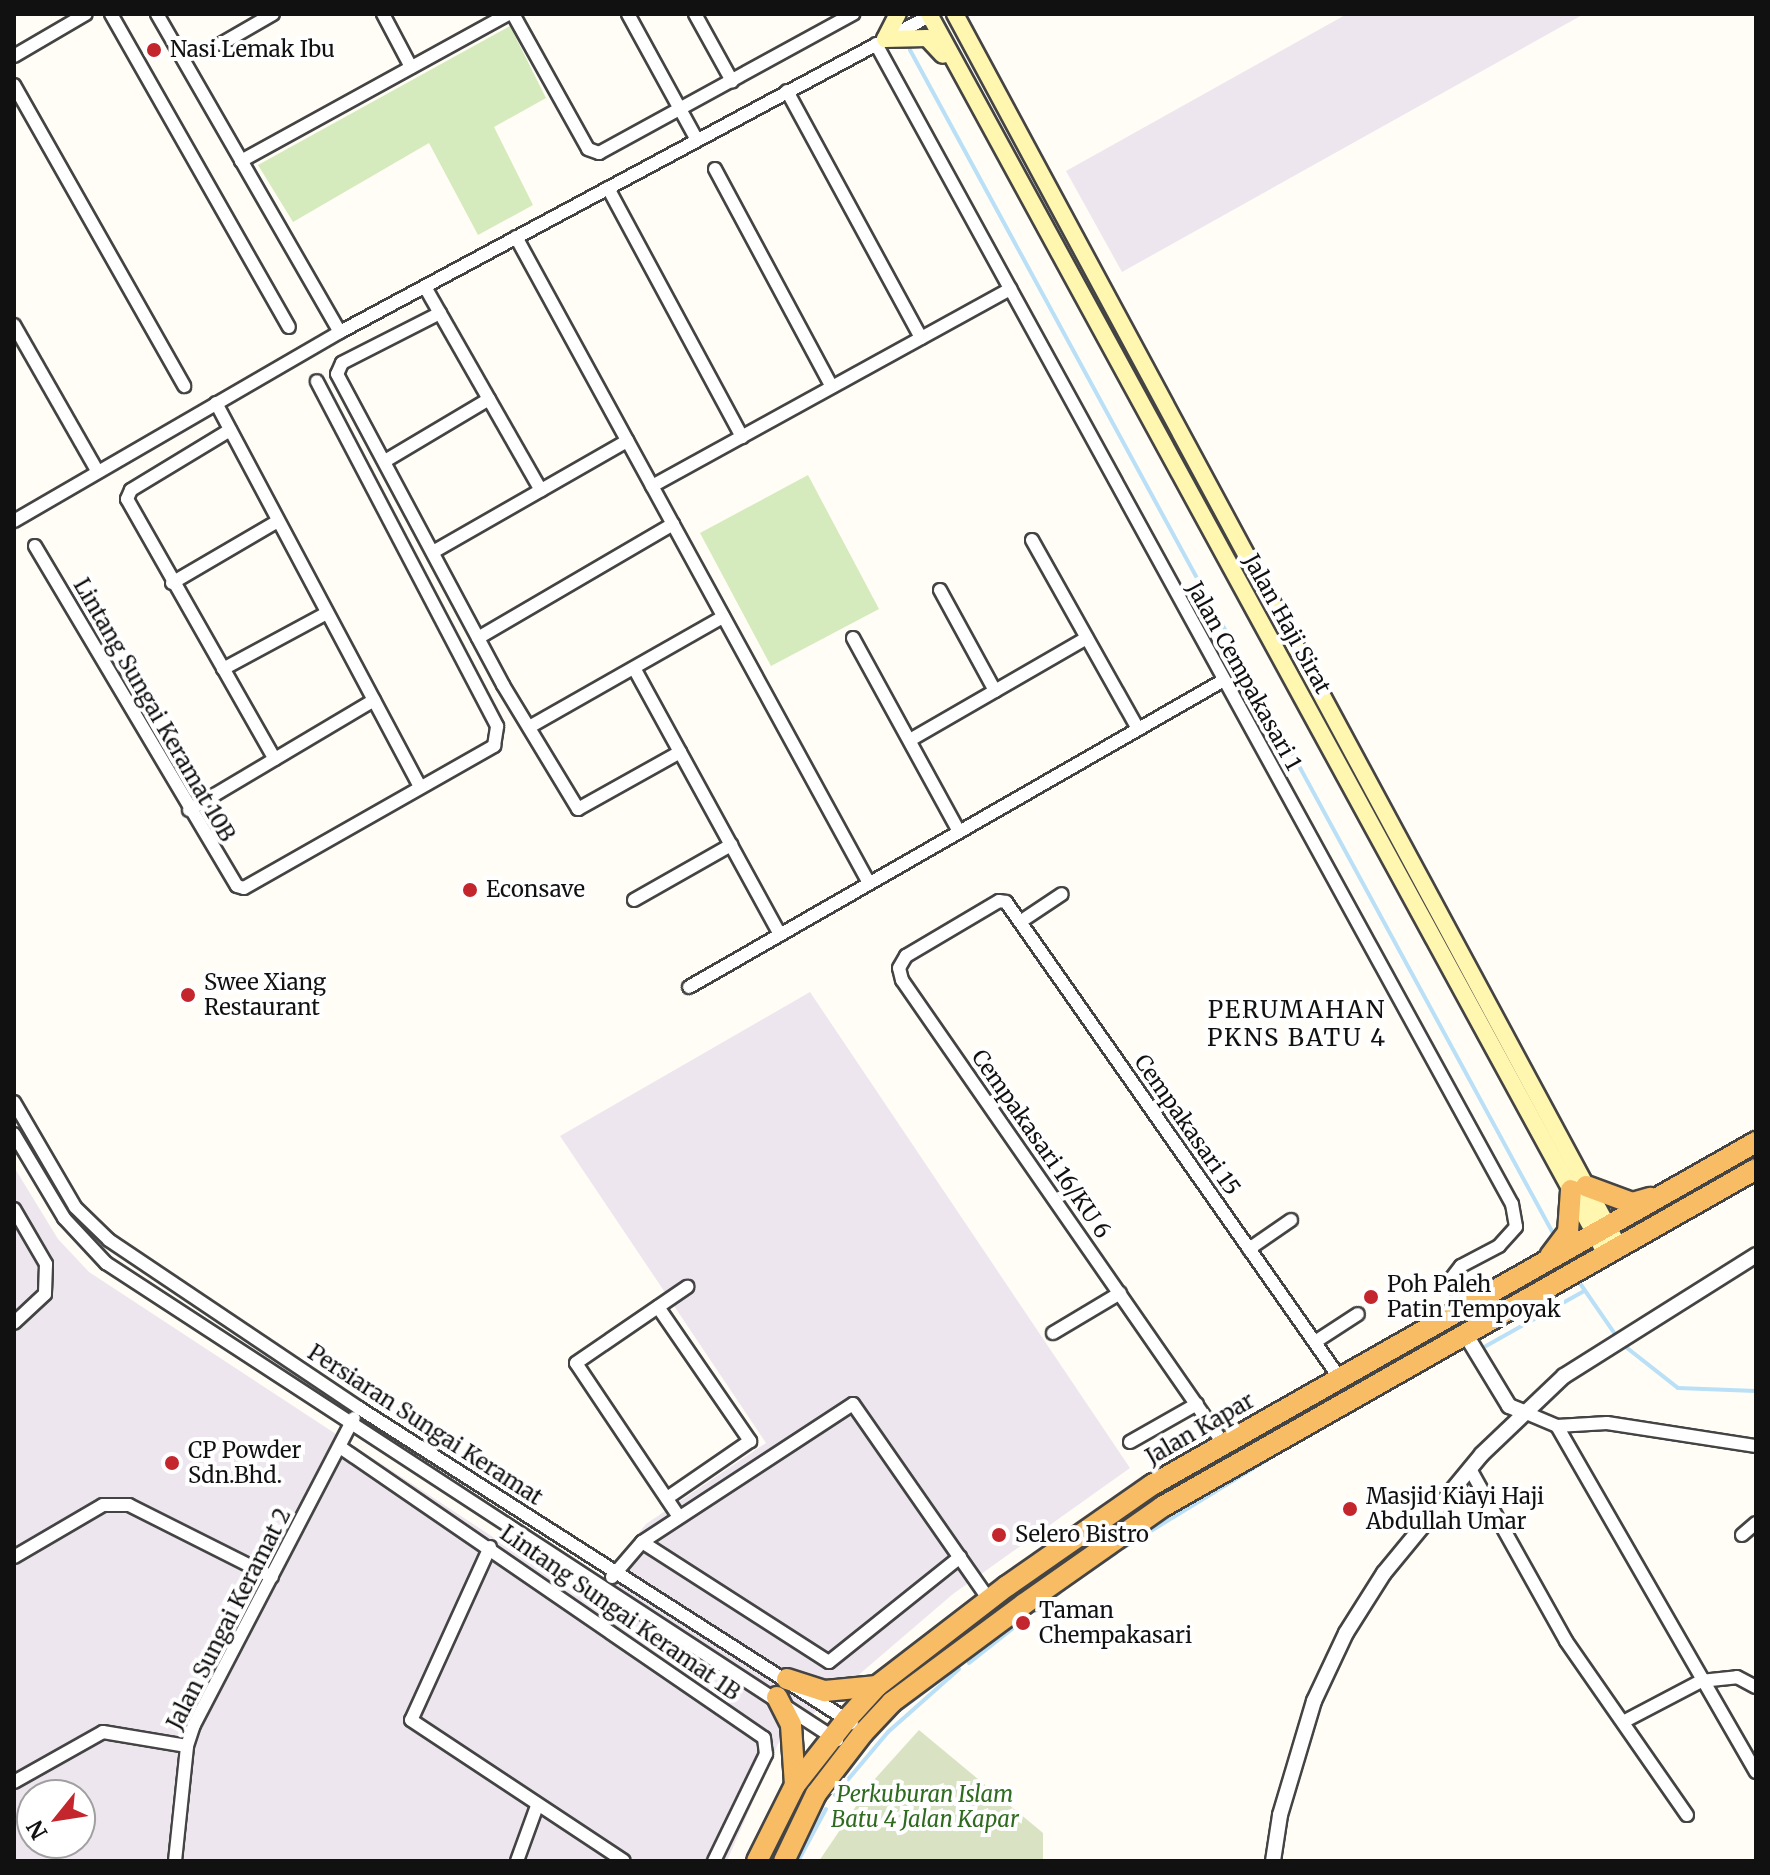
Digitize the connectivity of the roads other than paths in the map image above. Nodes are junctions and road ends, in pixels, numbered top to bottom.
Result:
1 (86, 14) edge
2 (111, 14) edge
3 (157, 14) edge
4 (273, 14) edge
5 (383, 14) edge
6 (511, 14) edge
7 (628, 14) edge
8 (695, 14) edge
9 (853, 14) edge
10 (898, 14) edge
11 (955, 14) edge
12 (930, 15) edge
13 (833, 19) edge
14 (880, 41) junction
15 (221, 44) dead end
16 (14, 56) edge
17 (411, 67) junction
18 (732, 81) junction
19 (14, 85) edge
20 (787, 91) junction
21 (680, 110) junction
22 (697, 140) junction
23 (1004, 152) junction
24 (241, 161) junction
25 (715, 169) dead end
26 (608, 188) junction
27 (516, 237) junction
28 (425, 287) junction
29 (1010, 289) junction
30 (440, 313) junction
31 (14, 325) edge
32 (289, 327) dead end
33 (340, 332) junction
34 (921, 338) junction
35 (317, 381) dead end
36 (184, 386) dead end
37 (832, 387) junction
38 (489, 399) junction
39 (216, 403) junction
40 (230, 430) junction
41 (742, 437) junction
42 (627, 441) junction
43 (385, 461) junction
44 (98, 472) junction
45 (652, 486) junction
46 (541, 490) junction
47 (14, 521) edge
48 (278, 521) junction
49 (673, 524) junction
50 (1032, 540) dead end
51 (35, 546) dead end
52 (433, 552) junction
53 (172, 583) junction
54 (940, 590) dead end
55 (327, 613) junction
56 (723, 617) junction
57 (478, 638) junction
58 (853, 638) dead end
59 (1087, 638) junction
60 (634, 668) junction
61 (223, 669) junction
62 (1224, 680) junction
63 (995, 691) junction
64 (374, 700) junction
65 (531, 726) junction
66 (1138, 729) junction
67 (910, 740) junction
68 (680, 752) junction
69 (275, 759) junction
70 (420, 787) junction
71 (189, 810) junction
72 (959, 832) junction
73 (731, 845) junction
74 (869, 883) junction
75 (1062, 894) dead end
76 (634, 900) dead end
77 (999, 901) joint
78 (1020, 922) junction
79 (780, 935) junction
80 (689, 987) dead end
81 (14, 1102) edge
82 (14, 1134) edge
83 (1756, 1142) edge
84 (1756, 1169) edge
85 (1579, 1188) junction
86 (1671, 1192) junction
87 (14, 1209) edge
88 (1291, 1220) dead end
89 (1587, 1235) junction
90 (1249, 1249) junction
91 (1604, 1255) junction
92 (1756, 1255) edge
93 (1547, 1267) junction
94 (687, 1287) dead end
95 (1120, 1293) junction
96 (658, 1307) junction
97 (1465, 1308) junction
98 (1358, 1314) dead end
99 (14, 1323) edge
100 (1053, 1333) dead end
101 (1466, 1335) junction
102 (1315, 1342) junction
103 (1339, 1377) junction
104 (1197, 1404) junction
105 (359, 1408) junction
106 (1524, 1412) junction
107 (352, 1423) junction
108 (1557, 1426) junction
109 (1130, 1442) dead end
110 (1223, 1443) junction
111 (1756, 1446) edge
112 (340, 1447) junction
113 (1470, 1469) junction
114 (667, 1498) junction
115 (679, 1517) junction
116 (1756, 1523) edge
117 (1742, 1535) dead end
118 (642, 1542) junction
119 (490, 1547) junction
120 (14, 1557) edge
121 (960, 1557) junction
122 (616, 1572) junction
123 (272, 1577) junction
124 (607, 1587) junction
125 (989, 1600) junction
126 (1701, 1681) junction
127 (877, 1686) junction
128 (1756, 1687) edge
129 (782, 1688) junction
130 (847, 1719) junction
131 (1623, 1722) junction
132 (863, 1733) junction
133 (832, 1736) junction
134 (187, 1746) junction
135 (849, 1750) junction
136 (1756, 1772) edge
137 (14, 1782) edge
138 (795, 1785) junction
139 (537, 1806) junction
140 (1687, 1815) dead end
141 (175, 1861) edge
142 (517, 1861) edge
143 (624, 1861) edge
144 (714, 1861) edge
145 (757, 1861) edge
146 (784, 1861) edge
147 (1273, 1861) edge

1 - 16 street
2 - 32 street
3 - 24 street
4 - 15 street
5 - 17 street
6 - 17 street
6 - 21 street
7 - 21 street
8 - 18 street
9 - 13 street
10 - 14 main road
11 - 85 main road, Jalan Haji Sirat
12 - 14 street
12 - 23 main road, Jalan Haji Sirat
13 - 18 street
14 - 20 street
14 - 23 main road
14 - 29 street, Jalan Cempakasari 1
17 - 24 street
18 - 21 street
19 - 36 street
20 - 22 street
20 - 34 street
21 - 22 street
22 - 26 street
23 - 85 main road, Jalan Haji Sirat
24 - 33 street
25 - 37 street
26 - 27 street
26 - 41 street
27 - 28 street
27 - 42 street
28 - 30 street
28 - 33 street
29 - 34 street
29 - 62 street, Jalan Cempakasari 1
30 - 38 street
30 - 43 street
31 - 44 street
33 - 39 street
34 - 37 street
35 - 70 street
37 - 41 street
38 - 43 street
38 - 46 street
39 - 40 street
39 - 44 street
40 - 48 street
40 - 53 street
41 - 45 street
42 - 45 street
42 - 46 street
43 - 52 street
44 - 47 street
45 - 49 street
46 - 52 street
48 - 53 street
48 - 55 street
49 - 56 street
49 - 57 street
50 - 59 street
51 - 71 street, Lintang Sungai Keramat 10B
52 - 57 street
53 - 61 street
54 - 63 street
55 - 61 street
55 - 64 street
56 - 60 street
56 - 74 street
57 - 65 street
58 - 67 street
59 - 63 street
59 - 66 street
60 - 65 street
60 - 68 street
61 - 69 street
62 - 66 street
62 - 97 street, Jalan Cempakasari 1
63 - 67 street
64 - 69 street
64 - 70 street
65 - 68 street
66 - 72 street
67 - 72 street
68 - 73 street
69 - 71 street
70 - 71 street, Lintang Sungai Keramat 10B
72 - 74 street
73 - 76 street
73 - 79 street
74 - 79 street
75 - 78 street
77 - 78 street, Cempakasari 15
77 - 95 street, Cempakasari 16/KU 6
78 - 90 street, Cempakasari 15
79 - 80 street
81 - 105 street, Persiaran Sungai Keramat
82 - 107 street, Persiaran Sungai Keramat
83 - 86 highway, Jalan Kapar
84 - 91 highway, Jalan Kapar
85 - 86 highway
85 - 89 highway
85 - 89 main road, Jalan Haji Sirat
86 - 89 highway, Jalan Kapar
87 - 99 street
88 - 90 street
89 - 91 main road, Jalan Haji Sirat
89 - 93 highway, Jalan Kapar
90 - 102 street, Cempakasari 15
91 - 93 highway, Jalan Kapar
92 - 106 street
93 - 97 highway, Jalan Kapar
93 - 101 highway, Jalan Kapar
94 - 96 street
95 - 100 street
95 - 104 street, Cempakasari 16/KU 6
96 - 114 street
96 - 114 street
97 - 103 highway, Jalan Kapar
98 - 102 street
101 - 106 street
101 - 132 highway, Jalan Kapar
102 - 103 street, Cempakasari 15
103 - 110 highway, Jalan Kapar
104 - 109 street
104 - 110 street, Cempakasari 16/KU 6
105 - 107 street, Jalan Sungai Keramat 2
105 - 122 street, Persiaran Sungai Keramat
106 - 108 street
106 - 113 street
107 - 112 street, Jalan Sungai Keramat 2
107 - 124 street, Persiaran Sungai Keramat
108 - 111 street
108 - 126 street
110 - 125 highway, Jalan Kapar
112 - 119 street, Lintang Sungai Keramat 1B
112 - 123 street, Jalan Sungai Keramat 2
113 - 131 street
113 - 147 street
114 - 115 street
115 - 118 street
115 - 121 street
116 - 117 street
118 - 121 street
118 - 122 street
119 - 139 street
119 - 144 street, Lintang Sungai Keramat 1B
120 - 123 street
121 - 125 street
122 - 124 street
122 - 129 street, Persiaran Sungai Keramat
123 - 134 street, Jalan Sungai Keramat 2
124 - 129 street, Persiaran Sungai Keramat
125 - 127 highway, Jalan Kapar
126 - 128 street
126 - 131 street
126 - 136 street
127 - 129 highway
127 - 130 highway, Jalan Kapar
129 - 130 street, Persiaran Sungai Keramat
129 - 133 street, Persiaran Sungai Keramat
129 - 138 highway
130 - 132 street, Persiaran Sungai Keramat
130 - 133 highway, Jalan Kapar
131 - 140 street
132 - 135 highway, Jalan Kapar
133 - 135 street, Persiaran Sungai Keramat
133 - 138 highway, Jalan Kapar
134 - 137 street
134 - 141 street, Jalan Sungai Keramat 2
135 - 146 highway, Jalan Kapar
138 - 145 highway, Jalan Kapar
139 - 142 street
139 - 143 street

